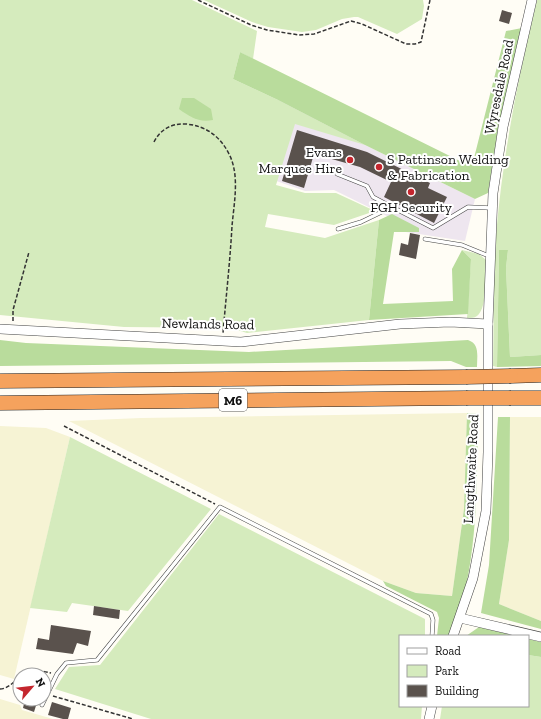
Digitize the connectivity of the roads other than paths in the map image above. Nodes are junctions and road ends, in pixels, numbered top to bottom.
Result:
1 (532, 0) edge
2 (337, 174) dead end
3 (392, 207) junction
4 (493, 208) junction
5 (338, 229) dead end
6 (425, 239) dead end
7 (490, 256) junction
8 (488, 324) junction
9 (0, 329) edge
10 (541, 375) edge
11 (0, 381) edge
12 (541, 398) edge
13 (0, 403) edge
14 (460, 618) junction
15 (432, 635) edge
16 (453, 635) edge
17 (541, 637) edge
18 (52, 684) edge
19 (432, 707) edge
20 (429, 719) edge

1 - 4 street, Wyresdale Road
2 - 3 lane
3 - 4 lane
3 - 5 lane
4 - 7 street, Wyresdale Road
6 - 7 lane
7 - 8 street, Wyresdale Road
8 - 9 street, Newlands Road
8 - 14 street, Langthwaite Road
10 - 11 highway, M6, bridge
12 - 13 highway, M6, bridge
14 - 16 street, Langthwaite Road
14 - 17 street
15 - 18 lane
19 - 20 street

